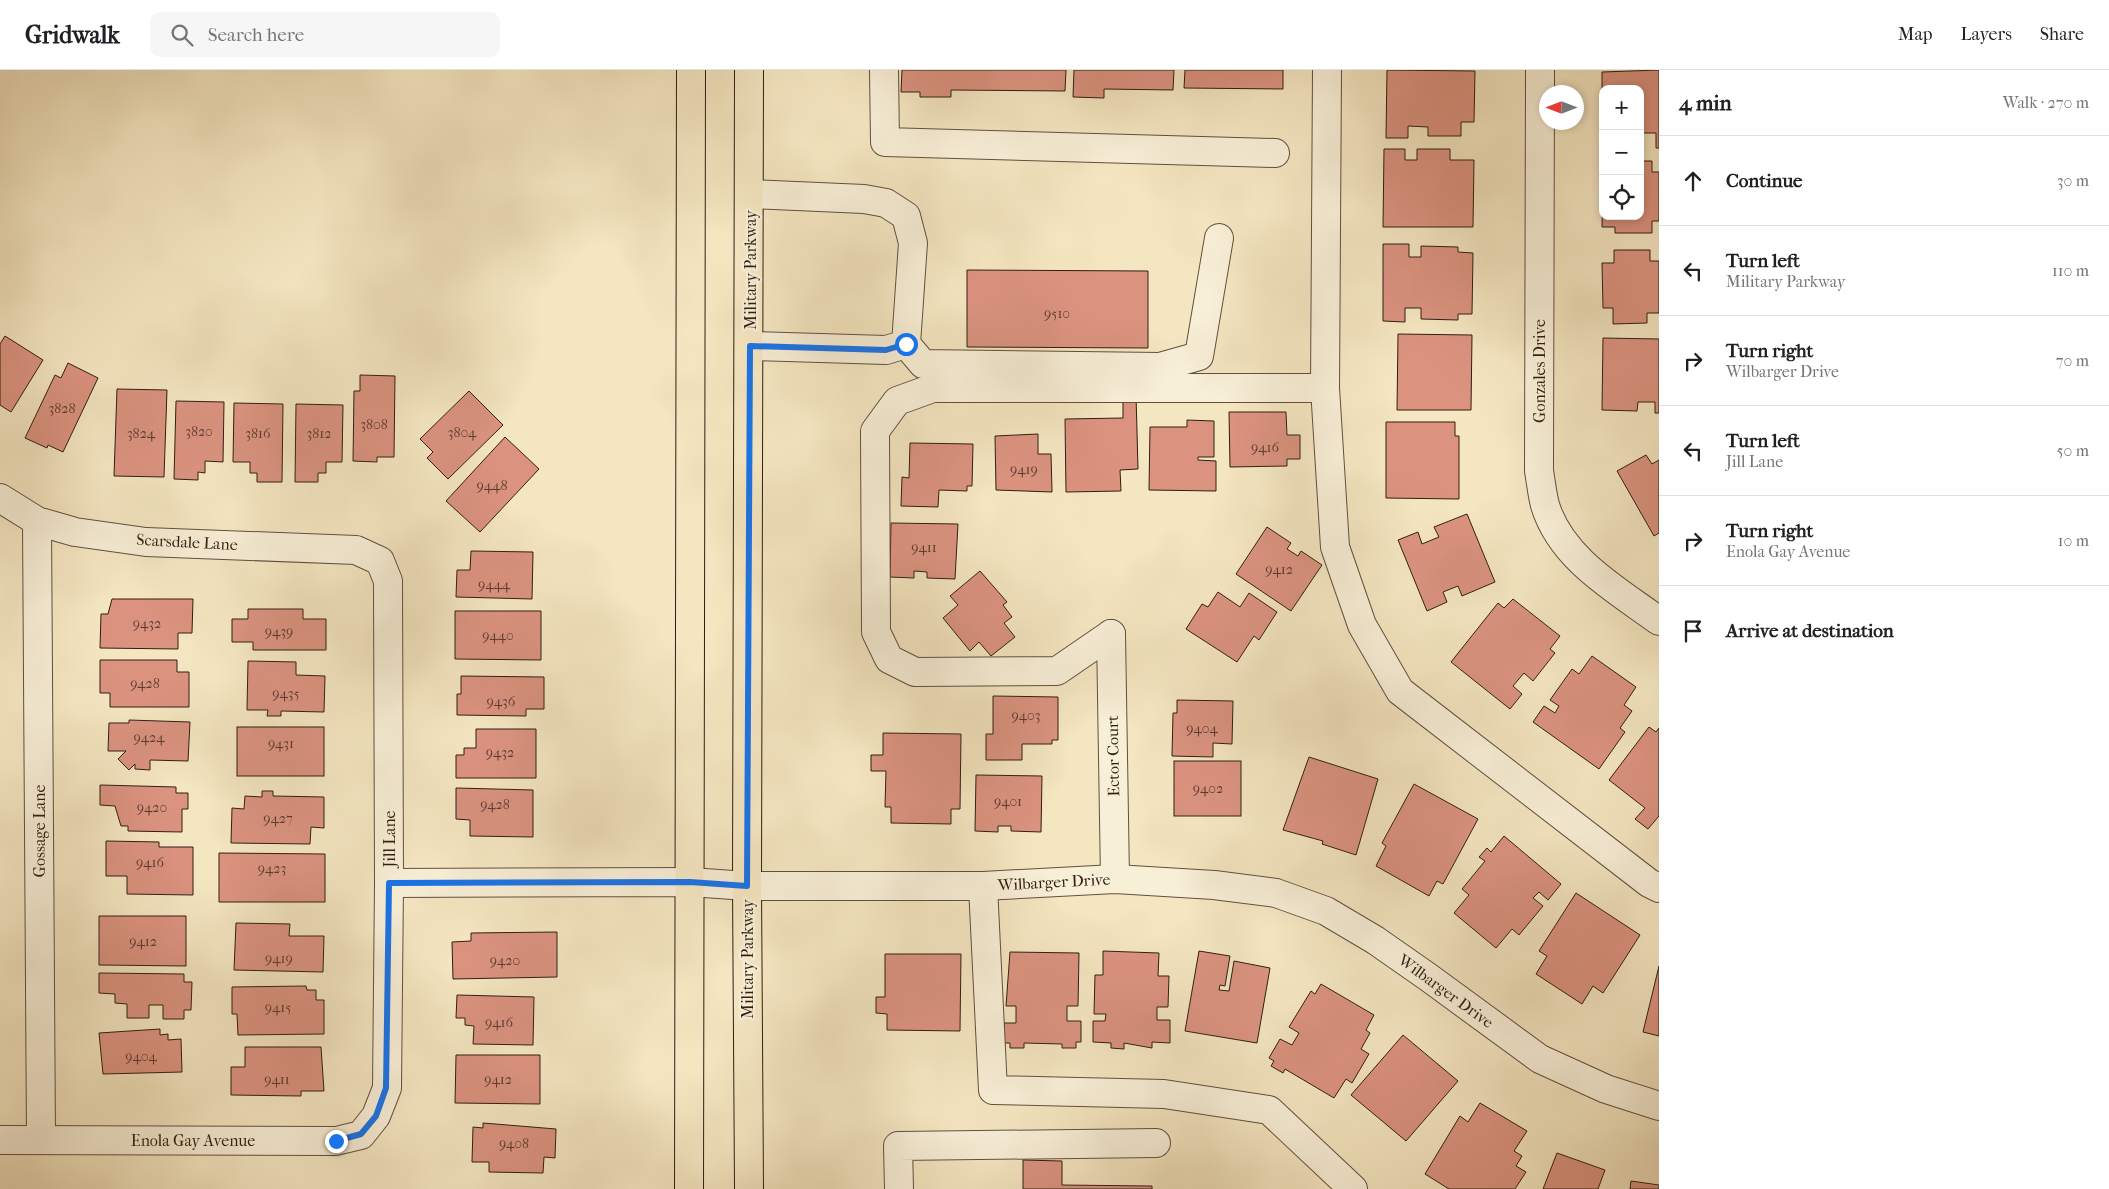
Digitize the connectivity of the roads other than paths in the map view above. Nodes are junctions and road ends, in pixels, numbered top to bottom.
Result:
1 (691, 70) edge
2 (749, 70) edge
3 (884, 70) edge
4 (1327, 70) edge
5 (1540, 70) edge
6 (1275, 152) dead end
7 (750, 194) junction
8 (1219, 238) dead end
9 (906, 344) junction
10 (750, 346) junction
11 (1325, 388) junction
12 (0, 498) edge
13 (37, 521) junction
14 (380, 561) joint
15 (1659, 621) edge
16 (1115, 879) junction
17 (690, 882) junction
18 (389, 883) junction
19 (747, 886) junction
20 (983, 886) junction
21 (1659, 888) edge
22 (1659, 1106) edge
23 (376, 1116) joint
24 (0, 1140) edge
25 (41, 1140) junction
26 (1156, 1143) dead end
27 (690, 1189) edge
28 (749, 1189) edge
29 (899, 1189) edge
30 (1353, 1189) edge

1 - 17 main road
2 - 7 main road, Military Parkway
3 - 6 street
4 - 11 street
5 - 15 street, Gonzales Drive
7 - 9 street
7 - 10 main road, Military Parkway
8 - 9 street
9 - 10 street
10 - 19 main road, Military Parkway
11 - 16 street, Ector Court
11 - 21 street
12 - 13 street, Scarsdale Lane
13 - 14 street, Scarsdale Lane
13 - 25 street, Gossage Lane
14 - 18 street, Jill Lane
16 - 20 street, Wilbarger Drive
16 - 22 street, Wilbarger Drive
17 - 18 street, Wilbarger Drive
17 - 19 street, Wilbarger Drive
17 - 27 main road
18 - 23 street, Jill Lane
19 - 20 street, Wilbarger Drive
19 - 28 main road, Military Parkway
20 - 30 street
23 - 25 street, Enola Gay Avenue
24 - 25 street, Enola Gay Avenue
26 - 29 street

